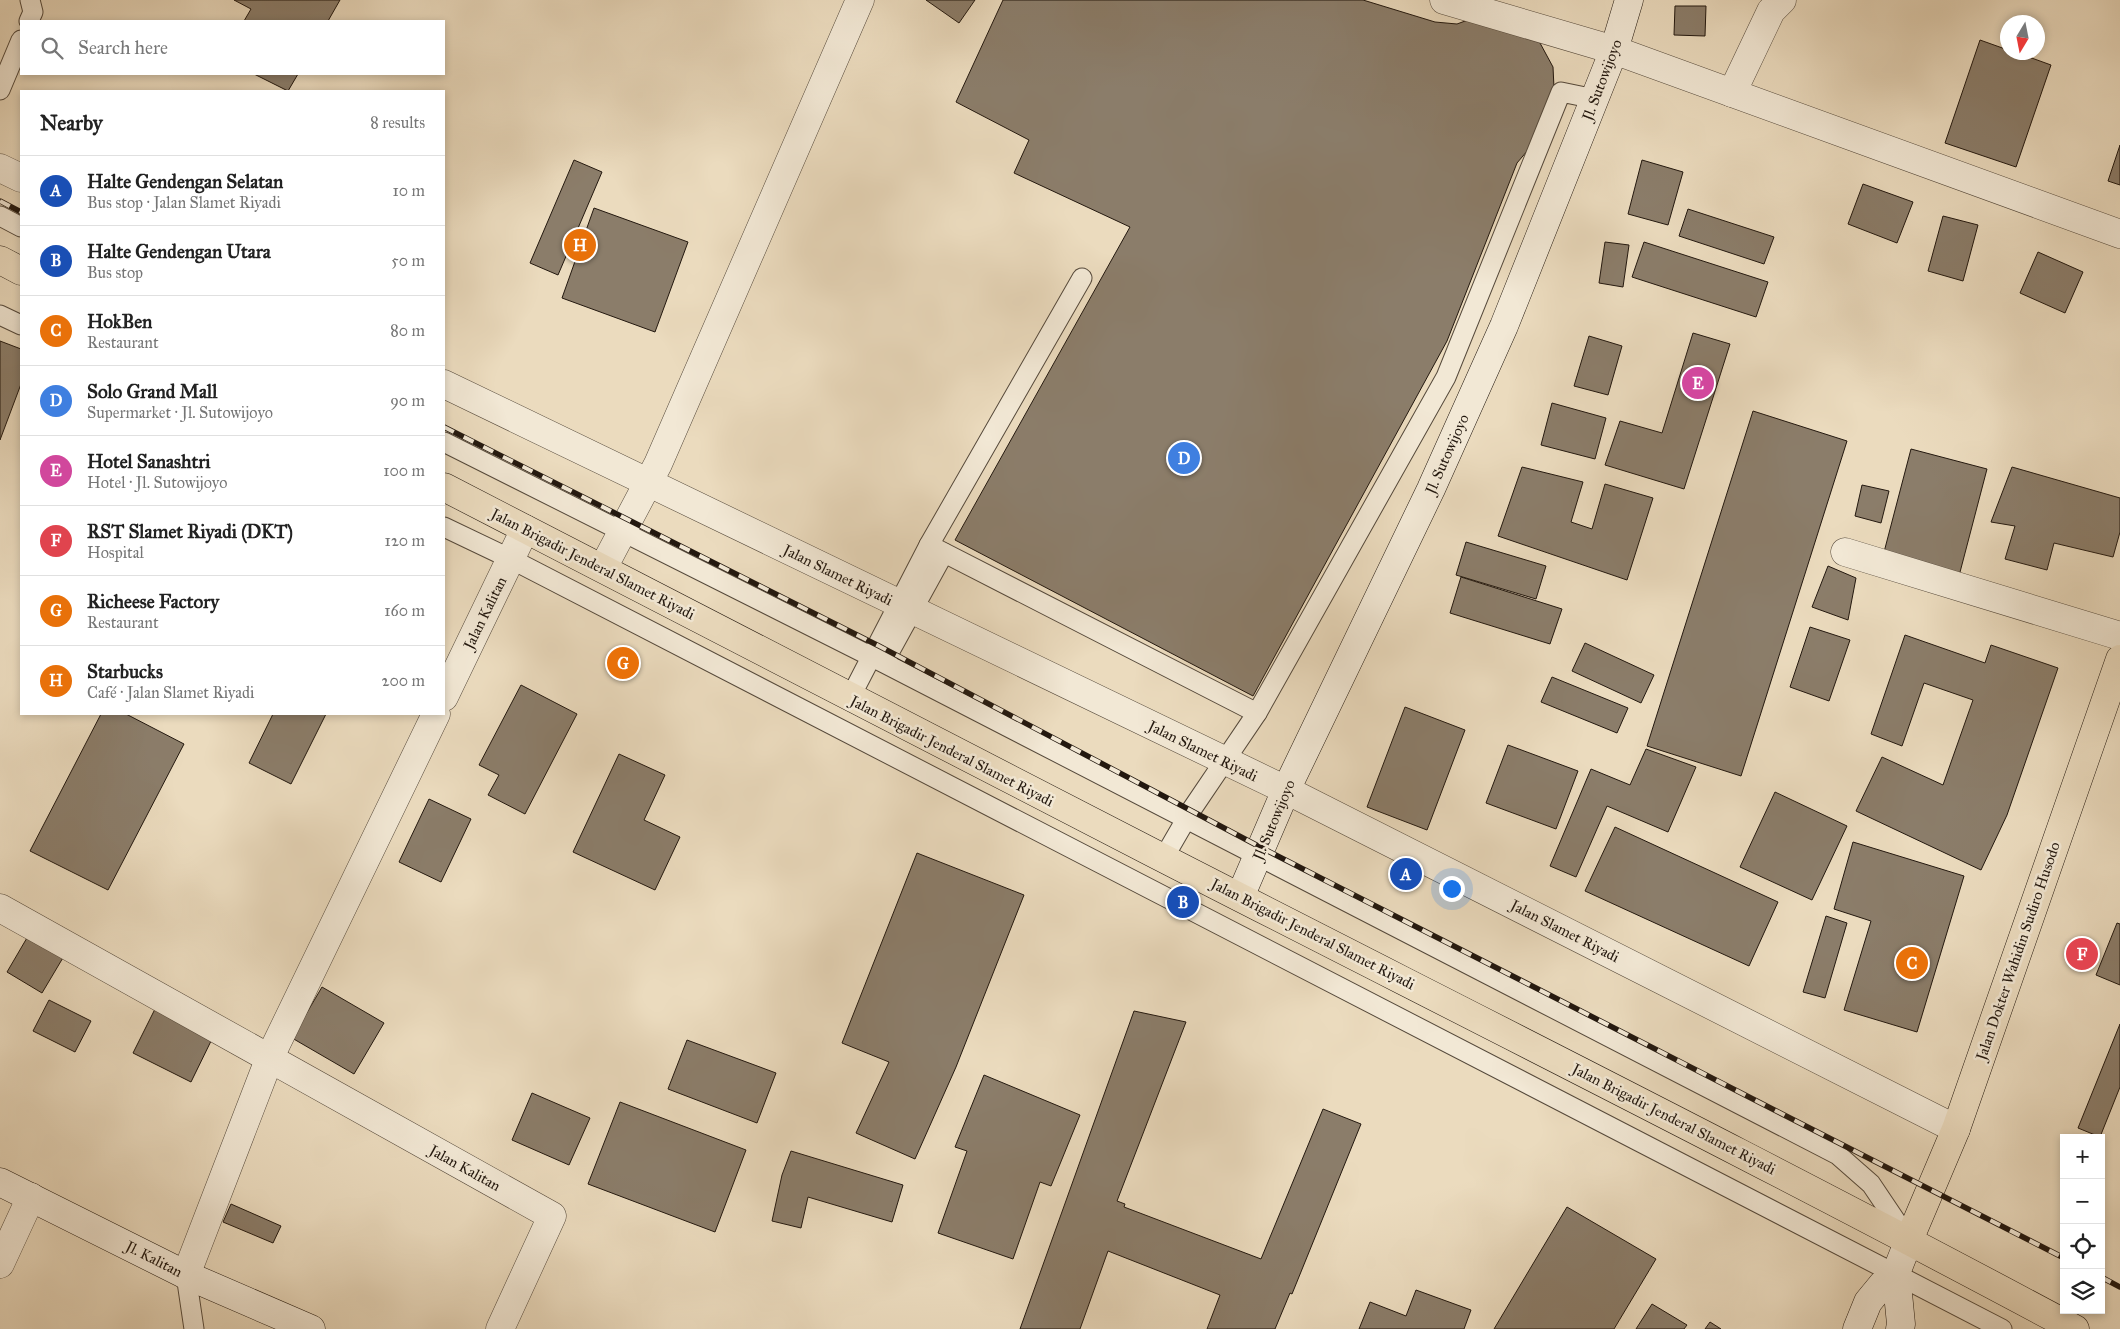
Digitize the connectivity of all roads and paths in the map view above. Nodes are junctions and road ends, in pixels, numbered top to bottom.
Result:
1 (30, 0) edge
2 (860, 0) edge
3 (1444, 0) edge
4 (1629, 0) edge
5 (1782, 0) edge
6 (29, 20) edge
7 (20, 42) edge
8 (1614, 50) junction
9 (0, 90) edge
10 (1732, 93) junction
11 (1595, 99) junction
12 (0, 168) edge
13 (20, 178) edge
14 (0, 216) edge
15 (20, 226) edge
16 (2120, 234) edge
17 (0, 260) edge
18 (20, 270) edge
19 (1082, 278) dead end
20 (0, 315) edge
21 (20, 325) edge
22 (445, 384) edge
23 (445, 442) edge
24 (649, 484) junction
25 (445, 488) edge
26 (445, 527) edge
27 (525, 529) junction
28 (623, 531) junction
29 (936, 549) junction
30 (1845, 552) dead end
31 (511, 559) junction
32 (602, 568) junction
33 (906, 607) junction
34 (2120, 636) edge
35 (2120, 659) edge
36 (878, 660) junction
37 (445, 695) edge
38 (855, 701) junction
39 (1257, 713) junction
40 (436, 715) edge
41 (1223, 761) junction
42 (1286, 790) junction
43 (1186, 820) junction
44 (1259, 855) junction
45 (1163, 858) junction
46 (1240, 897) junction
47 (0, 908) edge
48 (270, 1057) junction
49 (1956, 1129) junction
50 (0, 1182) edge
51 (31, 1197) junction
52 (1909, 1240) junction
53 (0, 1264) edge
54 (1896, 1273) junction
55 (186, 1275) junction
56 (194, 1329) edge
57 (310, 1329) edge
58 (500, 1329) edge
59 (1857, 1329) edge
60 (1900, 1329) edge
61 (2002, 1329) edge
62 (2075, 1329) edge

1 - 6 lane
2 - 24 street
3 - 8 street
4 - 8 street, Jl. Sutowijoyo
5 - 10 street
7 - 9 lane
8 - 10 street
8 - 11 street, Jl. Sutowijoyo
10 - 16 street
11 - 39 lane
11 - 42 street, Jl. Sutowijoyo
12 - 13 street
14 - 15 lane
17 - 18 main road
19 - 29 lane
20 - 21 lane
22 - 24 street, Jalan Slamet Riyadi
23 - 28 lane
24 - 28 street
24 - 33 street, Jalan Slamet Riyadi
25 - 27 main road, Jalan Brigadir Jenderal Slamet Riyadi
26 - 31 lane
27 - 31 street, Jalan Kalitan
27 - 32 main road, Jalan Brigadir Jenderal Slamet Riyadi
28 - 32 street
28 - 36 lane
29 - 33 lane
29 - 39 lane
30 - 34 street
31 - 37 street, Jalan Kalitan
31 - 54 lane
32 - 38 main road, Jalan Brigadir Jenderal Slamet Riyadi
33 - 36 lane
33 - 41 street, Jalan Slamet Riyadi
35 - 49 main road, Jalan Dokter Wahidin Sudiro Husodo
36 - 38 lane
36 - 43 lane
38 - 45 main road, Jalan Brigadir Jenderal Slamet Riyadi
39 - 41 lane
40 - 48 street
41 - 42 street, Jalan Slamet Riyadi
41 - 43 lane
42 - 44 street, Jl. Sutowijoyo
42 - 49 street, Jalan Slamet Riyadi
43 - 44 lane
43 - 45 lane
44 - 46 street, Jl. Sutowijoyo
44 - 52 lane
45 - 46 main road, Jalan Brigadir Jenderal Slamet Riyadi
46 - 52 main road, Jalan Brigadir Jenderal Slamet Riyadi
47 - 48 street
48 - 55 street
48 - 58 street, Jalan Kalitan
49 - 52 main road, Jalan Dokter Wahidin Sudiro Husodo
50 - 51 street, Jl. Kalitan
51 - 53 street
51 - 55 street, Jl. Kalitan
52 - 54 street
52 - 62 main road, Jalan Brigadir Jenderal Slamet Riyadi
54 - 59 street
54 - 60 street
54 - 61 lane
55 - 56 lane
55 - 57 street, Jl. Kalitan

